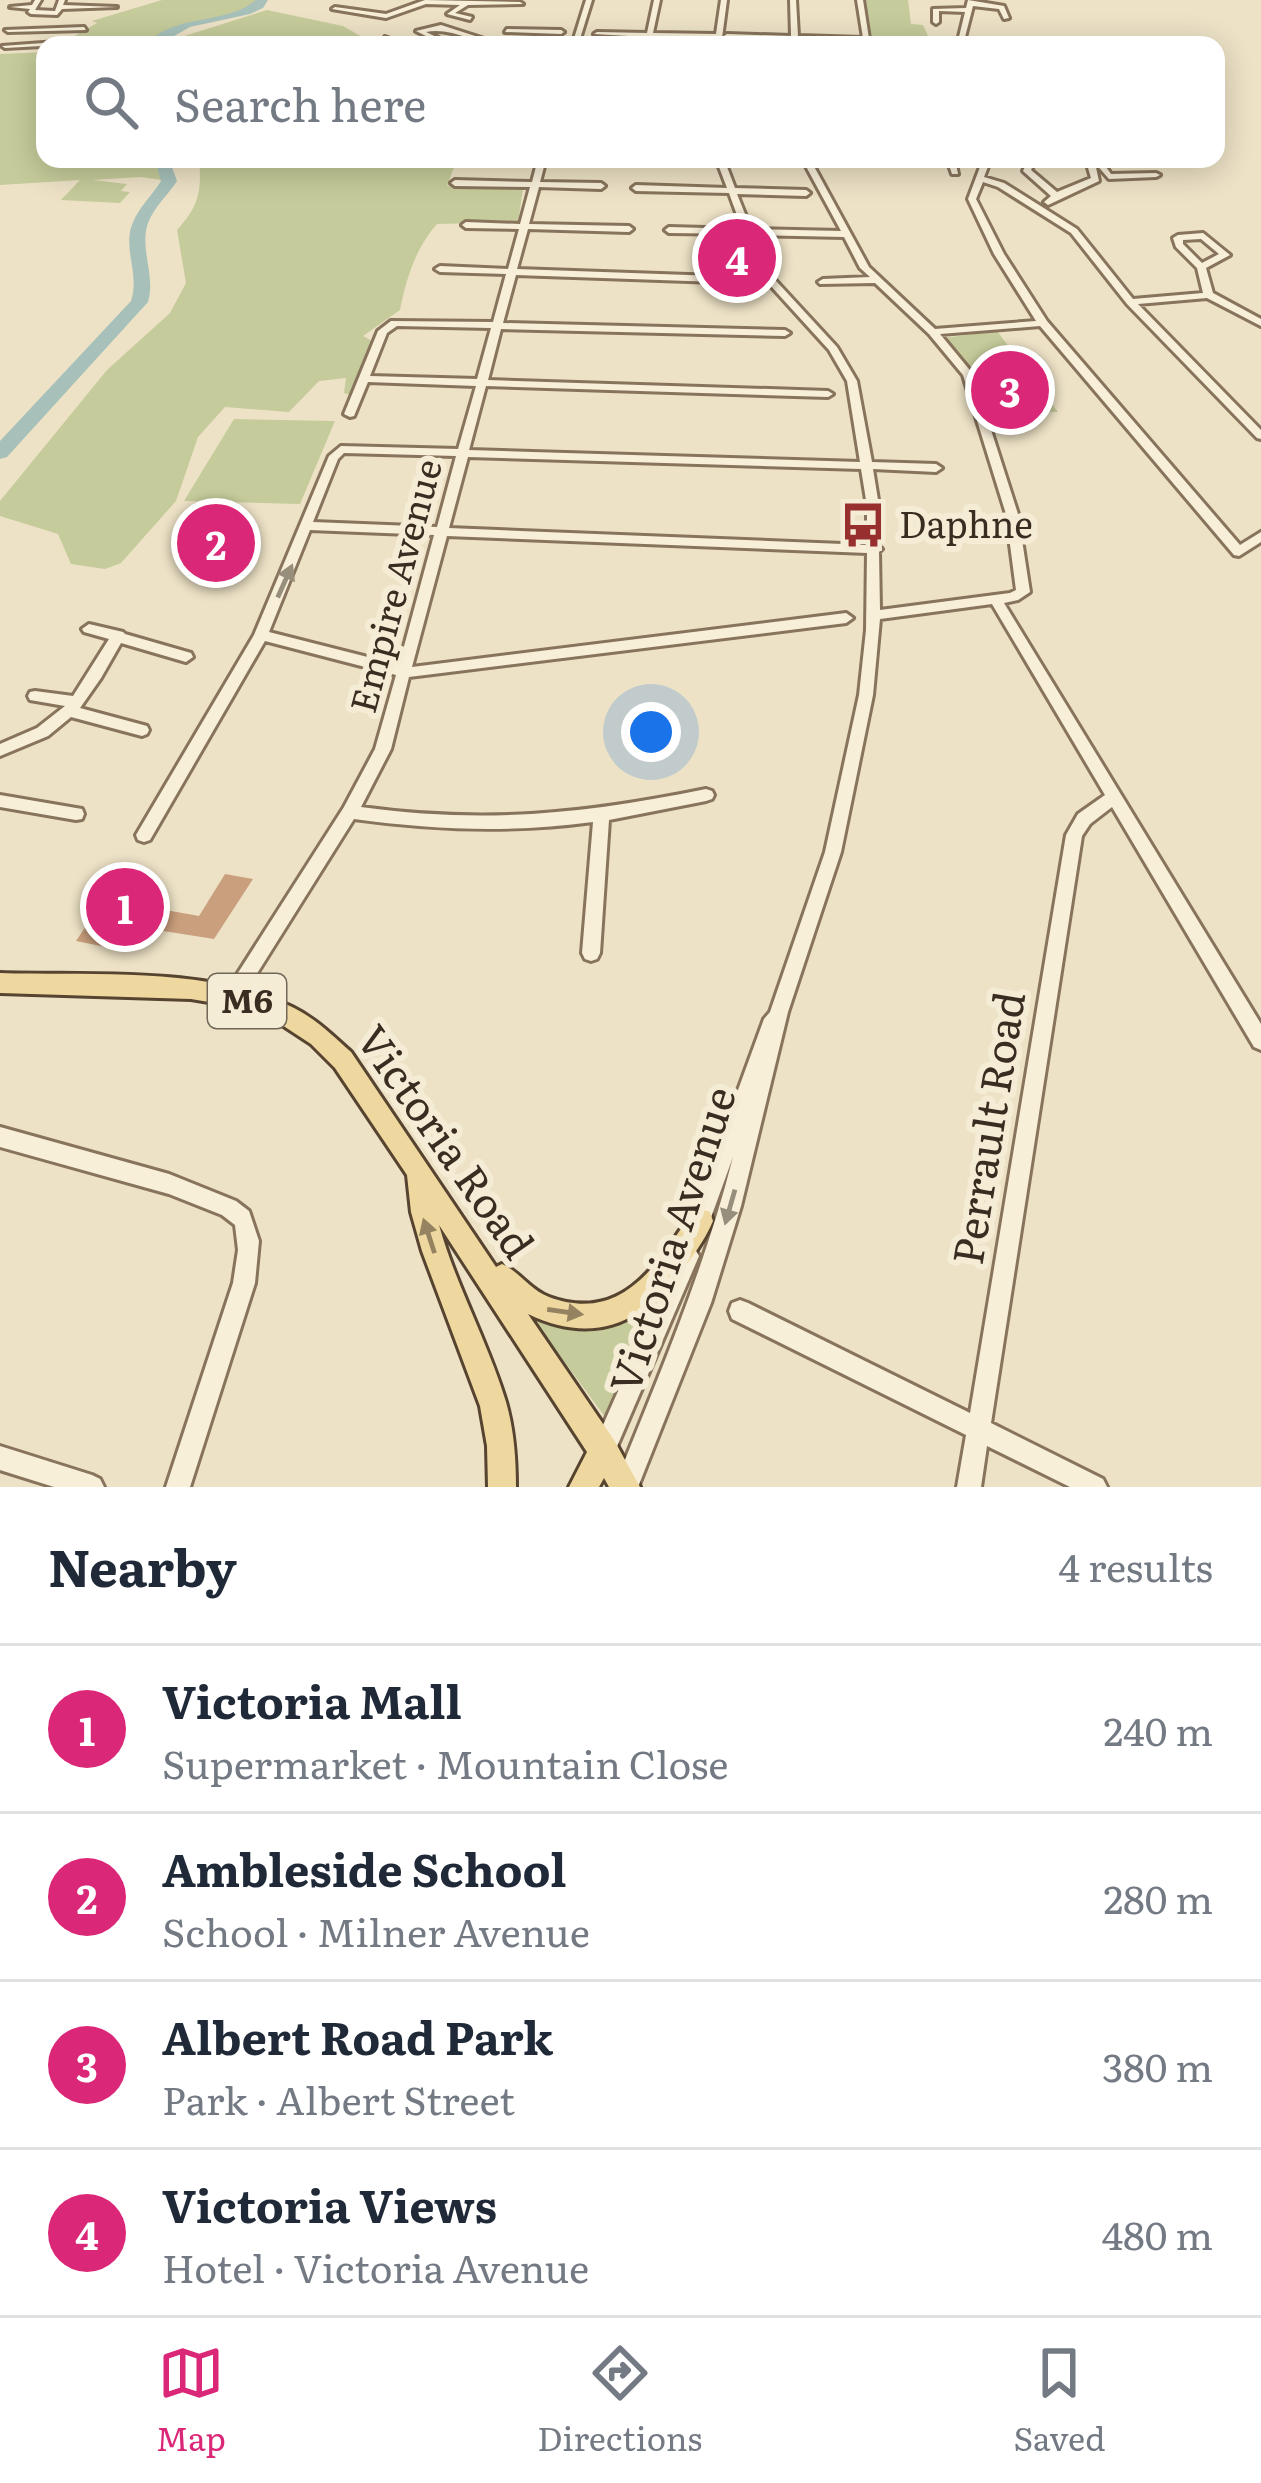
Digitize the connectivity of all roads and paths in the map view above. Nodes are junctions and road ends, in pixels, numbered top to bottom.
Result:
1 (590, 0) edge
2 (657, 0) edge
3 (724, 0) edge
4 (793, 0) edge
5 (860, 0) edge
6 (521, 2) edge
7 (35, 3) edge
8 (970, 5) edge
9 (464, 6) edge
10 (14, 7) dead end
11 (114, 7) dead end
12 (334, 9) dead end
13 (58, 10) edge
14 (490, 10) dead end
15 (396, 12) junction
16 (413, 15) dead end
17 (1006, 17) dead end
18 (470, 18) dead end
19 (11, 20) dead end
20 (936, 22) dead end
21 (84, 28) dead end
22 (8, 30) junction
23 (507, 31) junction
24 (561, 32) dead end
25 (597, 34) dead end
26 (650, 34) junction
27 (428, 36) edge
28 (470, 36) edge
29 (504, 36) edge
30 (578, 36) edge
31 (698, 36) edge
32 (722, 36) edge
33 (795, 36) edge
34 (866, 36) edge
35 (962, 36) edge
36 (36, 45) edge
37 (2, 47) edge
38 (539, 168) edge
39 (723, 168) edge
40 (811, 168) edge
41 (954, 168) edge
42 (984, 168) edge
43 (1029, 168) edge
44 (1095, 168) edge
45 (1101, 168) edge
46 (955, 172) dead end
47 (1156, 175) dead end
48 (980, 178) junction
49 (455, 183) dead end
50 (534, 185) junction
51 (602, 186) dead end
52 (636, 188) dead end
53 (729, 190) junction
54 (806, 193) dead end
55 (466, 225) dead end
56 (524, 226) junction
57 (629, 230) dead end
58 (669, 230) dead end
59 (746, 232) junction
60 (845, 234) junction
61 (1201, 267) junction
62 (440, 269) dead end
63 (511, 272) junction
64 (717, 279) dead end
65 (879, 280) junction
66 (823, 282) dead end
67 (1209, 296) junction
68 (1130, 302) junction
69 (1043, 323) junction
70 (1261, 323) edge
71 (497, 324) junction
72 (933, 332) junction
73 (785, 333) dead end
74 (367, 379) junction
75 (482, 383) junction
76 (828, 394) dead end
77 (350, 415) dead end
78 (1261, 436) edge
79 (464, 451) junction
80 (869, 465) junction
81 (936, 468) dead end
82 (309, 526) junction
83 (442, 530) junction
84 (1261, 536) edge
85 (876, 549) junction
86 (995, 599) junction
87 (874, 615) junction
88 (846, 618) dead end
89 (89, 629) dead end
90 (118, 635) junction
91 (261, 635) junction
92 (186, 657) dead end
93 (405, 672) junction
94 (34, 695) dead end
95 (73, 706) junction
96 (142, 730) dead end
97 (0, 749) edge
98 (706, 795) dead end
99 (1113, 796) junction
100 (0, 801) edge
101 (350, 812) junction
102 (76, 814) dead end
103 (601, 819) junction
104 (144, 836) dead end
105 (591, 953) dead end
106 (0, 983) edge
107 (233, 996) junction
108 (779, 1012) junction
109 (1261, 1041) edge
110 (0, 1136) edge
111 (419, 1171) junction
112 (701, 1221) junction
113 (472, 1250) junction
114 (740, 1311) dead end
115 (979, 1431) junction
116 (604, 1450) junction
117 (0, 1457) edge
118 (92, 1487) edge
119 (178, 1487) edge
120 (502, 1487) edge
121 (583, 1487) edge
122 (626, 1487) edge
123 (969, 1487) edge
124 (1095, 1487) edge

1 - 30 street
2 - 26 street
3 - 32 street
4 - 33 street
5 - 34 street
6 - 9 street
6 - 23 street
7 - 10 street
7 - 13 street
8 - 17 street
8 - 20 street
8 - 35 street
9 - 14 street
9 - 15 street
9 - 18 street
11 - 13 street
12 - 15 street
15 - 16 street
19 - 22 street
21 - 22 street
22 - 37 street
23 - 24 street
23 - 29 street
25 - 26 street
26 - 31 street
27 - 28 street
36 - 37 street
38 - 50 street, Empire Avenue
39 - 53 street, Victoria Avenue
40 - 60 street
41 - 46 street
42 - 48 street
43 - 44 street
45 - 47 street
48 - 68 street
48 - 69 street
49 - 50 street
50 - 51 street
50 - 56 street, Empire Avenue
52 - 53 street
53 - 54 street
53 - 59 street, Victoria Avenue
55 - 56 street
56 - 57 street
56 - 63 street, Empire Avenue
58 - 59 street
59 - 60 street
59 - 80 street, Victoria Avenue
60 - 65 street
61 - 61 street
61 - 67 street
62 - 63 street
63 - 64 street
63 - 71 street, Empire Avenue
65 - 66 street
65 - 72 street
67 - 68 street
67 - 70 street
68 - 78 street
69 - 72 street
69 - 84 street
71 - 73 street
71 - 74 street
71 - 75 street, Empire Avenue
72 - 86 street
74 - 75 street
74 - 77 street
75 - 76 street
75 - 79 street, Empire Avenue
79 - 80 street
79 - 82 street
79 - 83 street, Empire Avenue
80 - 81 street
80 - 85 street, Victoria Avenue
82 - 83 street
91 -> 82 street
83 - 85 street
83 - 93 street, Empire Avenue
85 - 87 street, Victoria Avenue
86 - 87 street
86 - 99 street
87 - 108 street, Victoria Avenue
88 - 93 street
89 - 90 street
90 - 92 street
90 - 95 street
91 - 93 street
91 - 104 street
93 - 101 street, Empire Avenue
94 - 95 street
95 - 96 street
95 - 97 street
98 - 103 street
99 - 109 street
99 - 115 street, Perrault Road
100 - 102 street
101 - 103 street
101 - 107 street, Empire Avenue
103 - 105 street
106 - 107 main road, Victoria Road / M6
107 - 111 main road, Victoria Road / M6
108 - 112 street, Victoria Avenue
108 -> 122 street, Victoria Avenue
110 - 119 street
111 - 113 main road, Victoria Road / M6
120 -> 111 main road
113 -> 112 main road
112 - 116 street, Victoria Avenue
113 - 116 main road, Victoria Road / M6
114 - 115 street
115 - 123 street, Perrault Road
115 - 124 street
116 - 121 main road
116 - 122 main road, Victoria Road / M6
117 - 118 street

